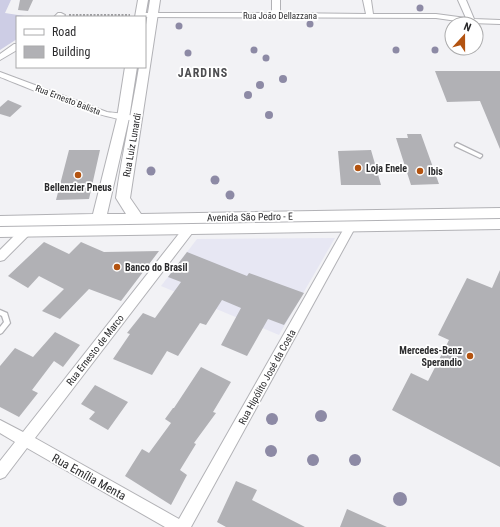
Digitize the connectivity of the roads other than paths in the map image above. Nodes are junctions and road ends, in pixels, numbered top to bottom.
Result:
1 (143, 0) edge
2 (155, 0) edge
3 (276, 0) edge
4 (367, 0) edge
5 (462, 0) edge
6 (153, 15) junction
7 (140, 16) edge
8 (276, 16) junction
9 (370, 16) junction
10 (469, 16) edge
11 (444, 17) edge
12 (484, 21) edge
13 (500, 22) edge
14 (16, 47) edge
15 (0, 58) edge
16 (146, 60) edge
17 (131, 68) edge
18 (145, 68) edge
19 (0, 74) edge
20 (122, 118) junction
21 (137, 118) junction
22 (457, 145) dead end
23 (480, 156) dead end
24 (500, 213) edge
25 (100, 219) junction
26 (137, 219) junction
27 (0, 221) edge
28 (500, 224) edge
29 (351, 226) junction
30 (189, 229) junction
31 (26, 231) junction
32 (0, 232) edge
33 (0, 258) edge
34 (0, 312) edge
35 (0, 331) edge
36 (0, 426) edge
37 (25, 440) junction
38 (0, 472) edge
39 (179, 527) edge
40 (183, 527) edge

1 - 7 main road
2 - 6 main road, Rua Luiz Lunardi
3 - 8 street
4 - 9 street
5 - 10 street
6 - 7 street, Rua João Dellazzana
6 - 8 street, Rua João Dellazzana
6 - 16 main road, Rua Luiz Lunardi
8 - 9 street, Rua João Dellazzana
9 - 11 street, Rua João Dellazzana
12 - 13 street, Rua João Dellazzana
14 - 15 street
17 - 20 main road, Rua Luiz Lunardi
18 - 21 main road, Rua Luiz Lunardi
19 - 20 street, Rua Ernesto Balista
20 - 21 street, Rua Ernesto Balista
20 - 25 main road, Rua Luiz Lunardi
21 - 26 main road, Rua Luiz Lunardi
22 - 23 lane
24 - 26 main road, Avenida São Pedro - E
25 - 26 main road, Avenida São Pedro - E
25 - 27 main road, Avenida São Pedro - E
28 - 29 main road, Avenida São Pedro - E
29 - 30 main road, Avenida São Pedro - E
29 - 40 street, Rua Hipólito José da Costa
30 - 31 main road, Avenida São Pedro - E
30 - 37 street, Rua Ernesto de Marco
31 - 32 main road, Avenida São Pedro - E
31 - 33 street
34 - 35 lane
36 - 37 street, Rua Emília Menta
37 - 38 street, Rua Ernesto de Marco
37 - 39 street, Rua Emília Menta

